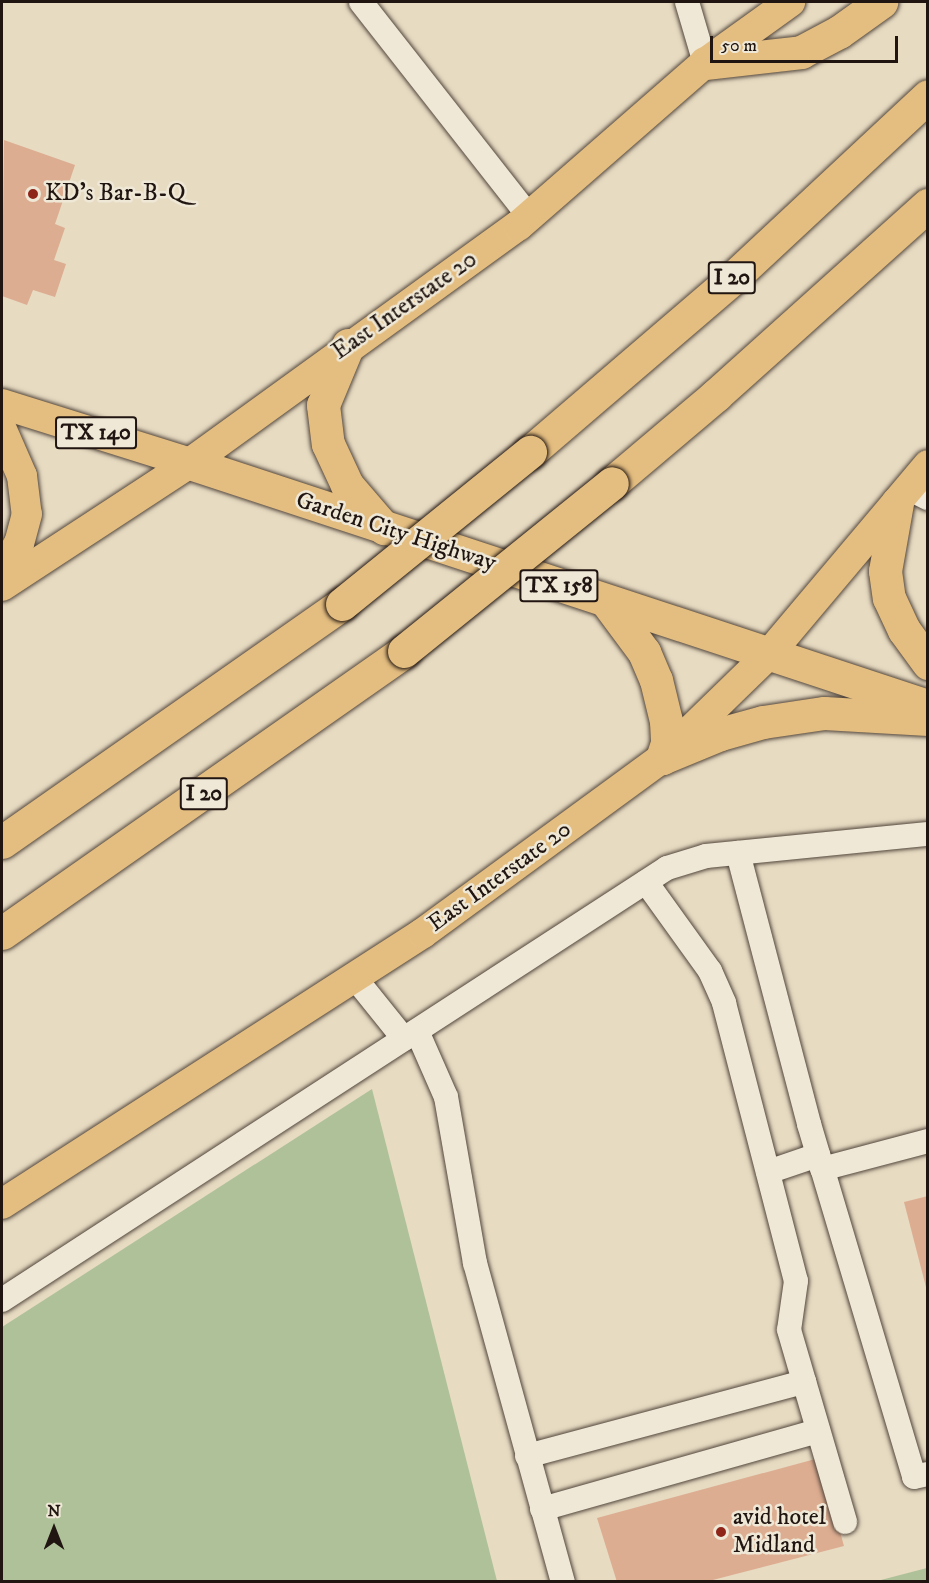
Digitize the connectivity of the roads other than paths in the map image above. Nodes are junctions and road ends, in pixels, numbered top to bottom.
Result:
1 (361, 2) edge
2 (687, 2) edge
3 (790, 2) edge
4 (881, 2) edge
5 (705, 63) junction
6 (927, 96) edge
7 (927, 205) edge
8 (529, 216) junction
9 (348, 345) junction
10 (2, 404) edge
11 (2, 430) edge
12 (190, 463) junction
13 (927, 465) edge
14 (911, 496) edge
15 (385, 529) junction
16 (2, 573) edge
17 (2, 586) edge
18 (606, 601) junction
19 (769, 654) junction
20 (927, 663) edge
21 (927, 706) edge
22 (927, 719) edge
23 (662, 758) junction
24 (927, 836) edge
25 (2, 842) edge
26 (738, 853) junction
27 (646, 882) junction
28 (2, 933) edge
29 (355, 978) junction
30 (410, 1035) junction
31 (927, 1141) edge
32 (820, 1162) junction
33 (768, 1172) junction
34 (2, 1204) edge
35 (2, 1300) edge
36 (804, 1382) junction
37 (819, 1431) junction
38 (527, 1456) junction
39 (927, 1474) edge
40 (542, 1509) junction
41 (845, 1522) dead end
42 (563, 1581) edge

1 - 8 lane
2 - 5 lane
3 - 5 main road, East Interstate 20
4 - 5 highway
5 - 8 main road, East Interstate 20
6 - 25 highway, I 20, bridge
7 - 28 highway, I 20, bridge
8 - 9 main road, East Interstate 20
9 - 12 main road, East Interstate 20
9 - 15 highway
10 - 12 main road, Garden City Highway / TX 140
11 - 16 main road
12 - 15 highway, Garden City Highway / TX 158
12 - 17 main road, East Interstate 20
13 - 14 main road, East Interstate 20
14 - 19 main road, East Interstate 20
14 - 20 highway
15 - 18 highway, Garden City Highway / TX 158
18 - 19 highway, Garden City Highway / TX 158
18 - 23 highway
19 - 21 highway, Garden City Highway / TX 158
19 - 23 main road, East Interstate 20
22 - 23 highway
23 - 29 main road, East Interstate 20
24 - 26 lane
26 - 27 lane
26 - 32 lane
27 - 30 lane
27 - 33 lane
29 - 30 lane
29 - 34 main road, East Interstate 20
30 - 35 lane
30 - 38 lane
31 - 32 lane
32 - 33 lane
32 - 39 lane
33 - 36 lane
36 - 37 lane
36 - 38 lane
37 - 40 lane
37 - 41 lane
38 - 40 lane
40 - 42 lane

